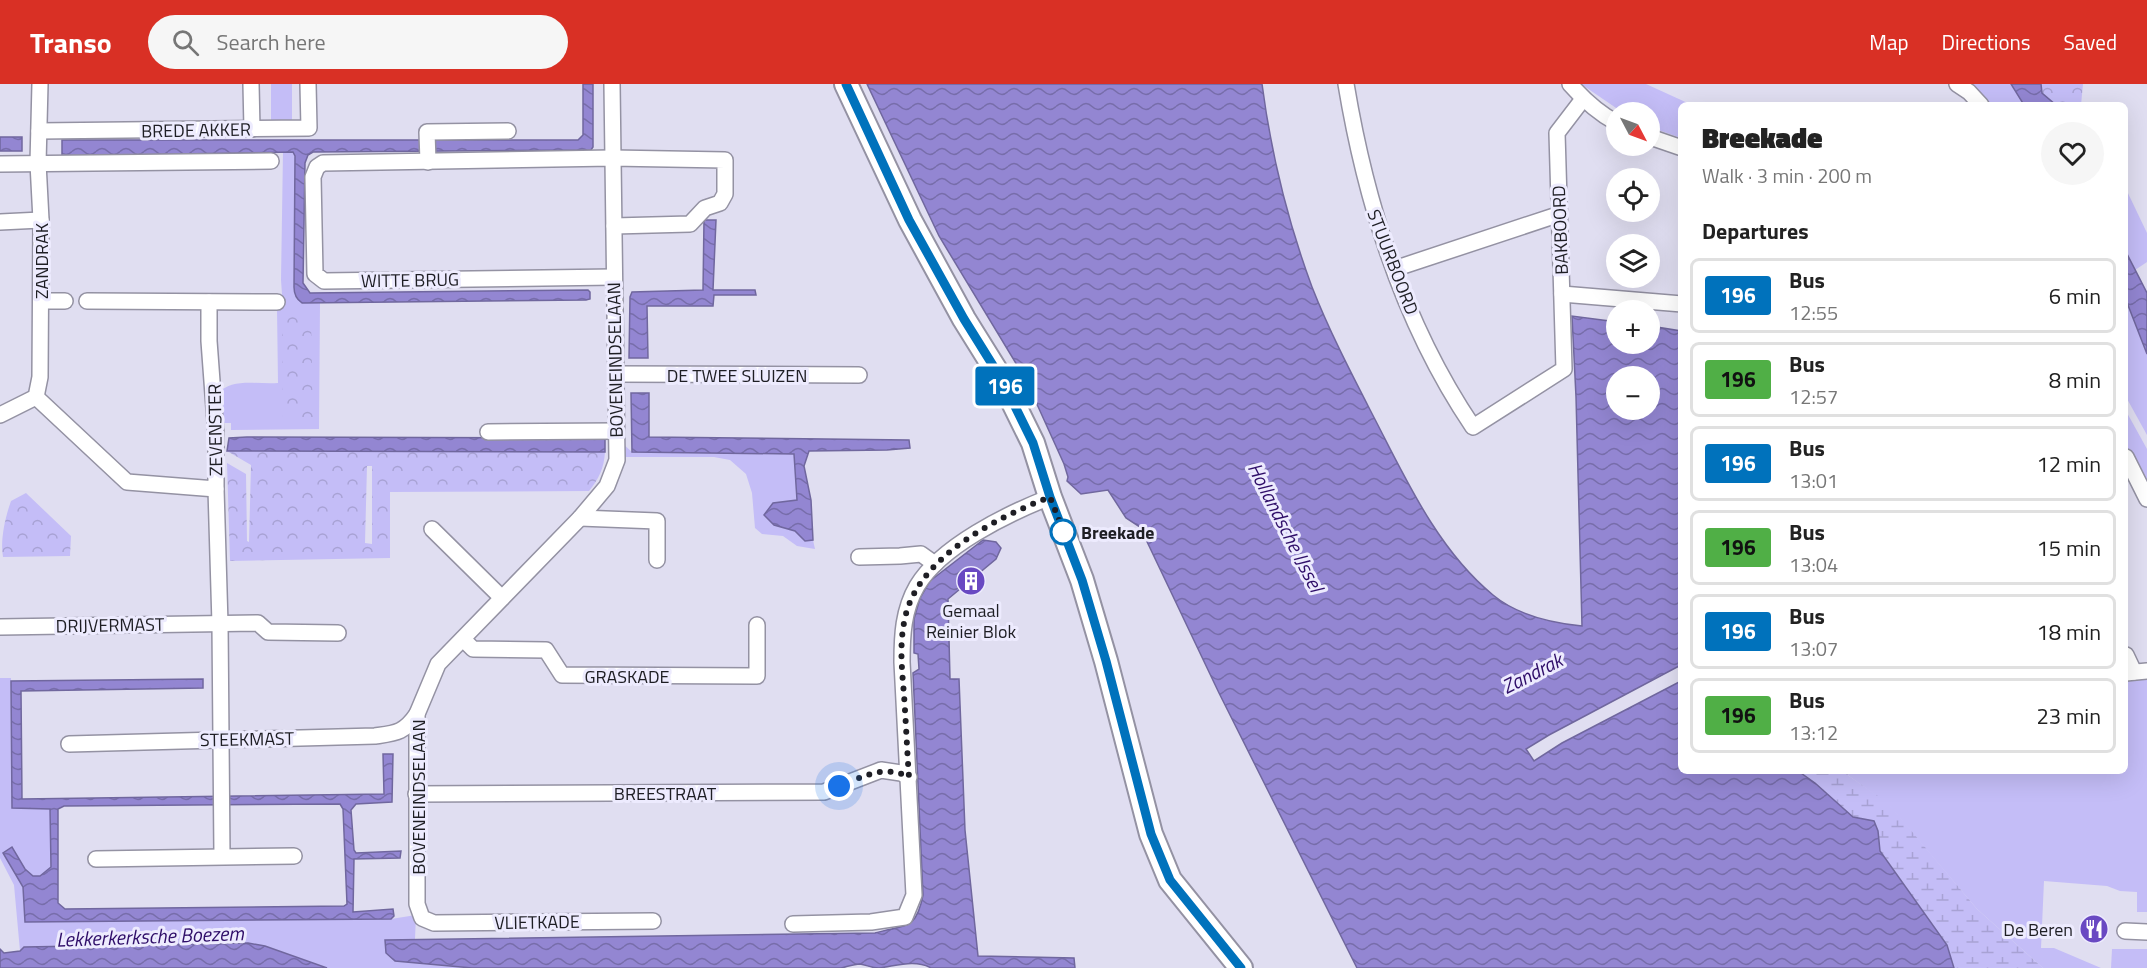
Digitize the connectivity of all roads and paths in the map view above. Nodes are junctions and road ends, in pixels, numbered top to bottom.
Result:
1 (40, 84) edge
2 (251, 84) edge
3 (308, 84) edge
4 (612, 84) edge
5 (846, 84) edge
6 (1346, 84) edge
7 (1570, 84) edge
8 (1957, 84) edge
9 (1583, 99) junction
10 (1978, 102) edge
11 (1606, 117) edge
12 (252, 129) junction
13 (39, 131) junction
14 (508, 131) dead end
15 (1660, 140) edge
16 (426, 143) junction
17 (1678, 147) edge
18 (612, 158) junction
19 (272, 161) dead end
20 (38, 163) junction
21 (0, 164) edge
22 (1560, 214) junction
23 (42, 220) junction
24 (0, 222) edge
25 (614, 226) junction
26 (1394, 269) junction
27 (614, 278) junction
28 (1562, 294) junction
29 (42, 301) junction
30 (65, 301) dead end
31 (87, 301) dead end
32 (209, 302) junction
33 (277, 302) dead end
34 (1678, 304) edge
35 (1564, 369) joint
36 (616, 374) junction
37 (859, 375) dead end
38 (36, 397) junction
39 (0, 416) edge
40 (616, 431) junction
41 (488, 432) dead end
42 (2128, 461) edge
43 (216, 489) junction
44 (1050, 497) junction
45 (2147, 499) edge
46 (580, 518) junction
47 (432, 529) dead end
48 (859, 557) dead end
49 (657, 560) dead end
50 (935, 564) junction
51 (502, 598) junction
52 (220, 624) junction
53 (757, 625) dead end
54 (0, 627) edge
55 (338, 633) dead end
56 (463, 639) junction
57 (2128, 658) edge
58 (2136, 672) edge
59 (417, 714) junction
60 (222, 739) junction
61 (69, 744) dead end
62 (909, 777) junction
63 (416, 794) junction
64 (222, 856) junction
65 (294, 856) dead end
66 (96, 859) dead end
67 (422, 918) joint
68 (653, 921) dead end
69 (793, 924) dead end
70 (2125, 931) dead end
71 (2147, 932) edge
72 (1241, 968) edge

1 - 13 street, ZANDRAK
2 - 12 street
3 - 12 street, BREDE AKKER
4 - 18 street, BOVENEINDSELAAN
5 - 44 street
6 - 26 street, STUURBOORD
7 - 9 street
8 - 10 street
9 - 11 street
9 - 22 street, BAKBOORD
12 - 13 street, BREDE AKKER
13 - 20 street, ZANDRAK
14 - 16 street
15 - 17 street
16 - 18 street
16 - 27 street, WITTE BRUG
18 - 25 street, BOVENEINDSELAAN
18 - 25 street
19 - 20 street, BREDE AKKER
20 - 21 street, BREDE AKKER
20 - 23 street, ZANDRAK
22 - 26 street
22 - 28 street, BAKBOORD
23 - 24 street
23 - 29 street, ZANDRAK
25 - 27 street, BOVENEINDSELAAN
26 - 35 street, STUURBOORD
27 - 36 street, BOVENEINDSELAAN
28 - 34 street
28 - 35 street, BAKBOORD
29 - 30 street
29 - 38 street, ZANDRAK
31 - 32 street
32 - 33 street
32 - 43 street, ZEVENSTER
36 - 37 street, DE TWEE SLUIZEN
36 - 40 street, BOVENEINDSELAAN
38 - 39 street
38 - 43 street, ZEVENSTER
40 - 41 street
40 - 46 street, BOVENEINDSELAAN
42 - 45 street
43 - 52 street
44 - 50 street
44 - 72 street
46 - 49 street
46 - 51 street, BOVENEINDSELAAN
47 - 51 street
48 - 50 street
50 - 62 street
51 - 56 street, BOVENEINDSELAAN
52 - 54 street, DRIJVERMAST
52 - 55 street, DRIJVERMAST
52 - 60 street
53 - 56 street, GRASKADE
56 - 59 street, BOVENEINDSELAAN
57 - 58 street
59 - 60 street, STEEKMAST
59 - 63 street, BOVENEINDSELAAN
60 - 61 street, STEEKMAST
60 - 64 street
62 - 63 street, BREESTRAAT
62 - 69 street
63 - 67 street, BOVENEINDSELAAN
64 - 65 street
64 - 66 street
67 - 68 street, VLIETKADE
70 - 71 street

